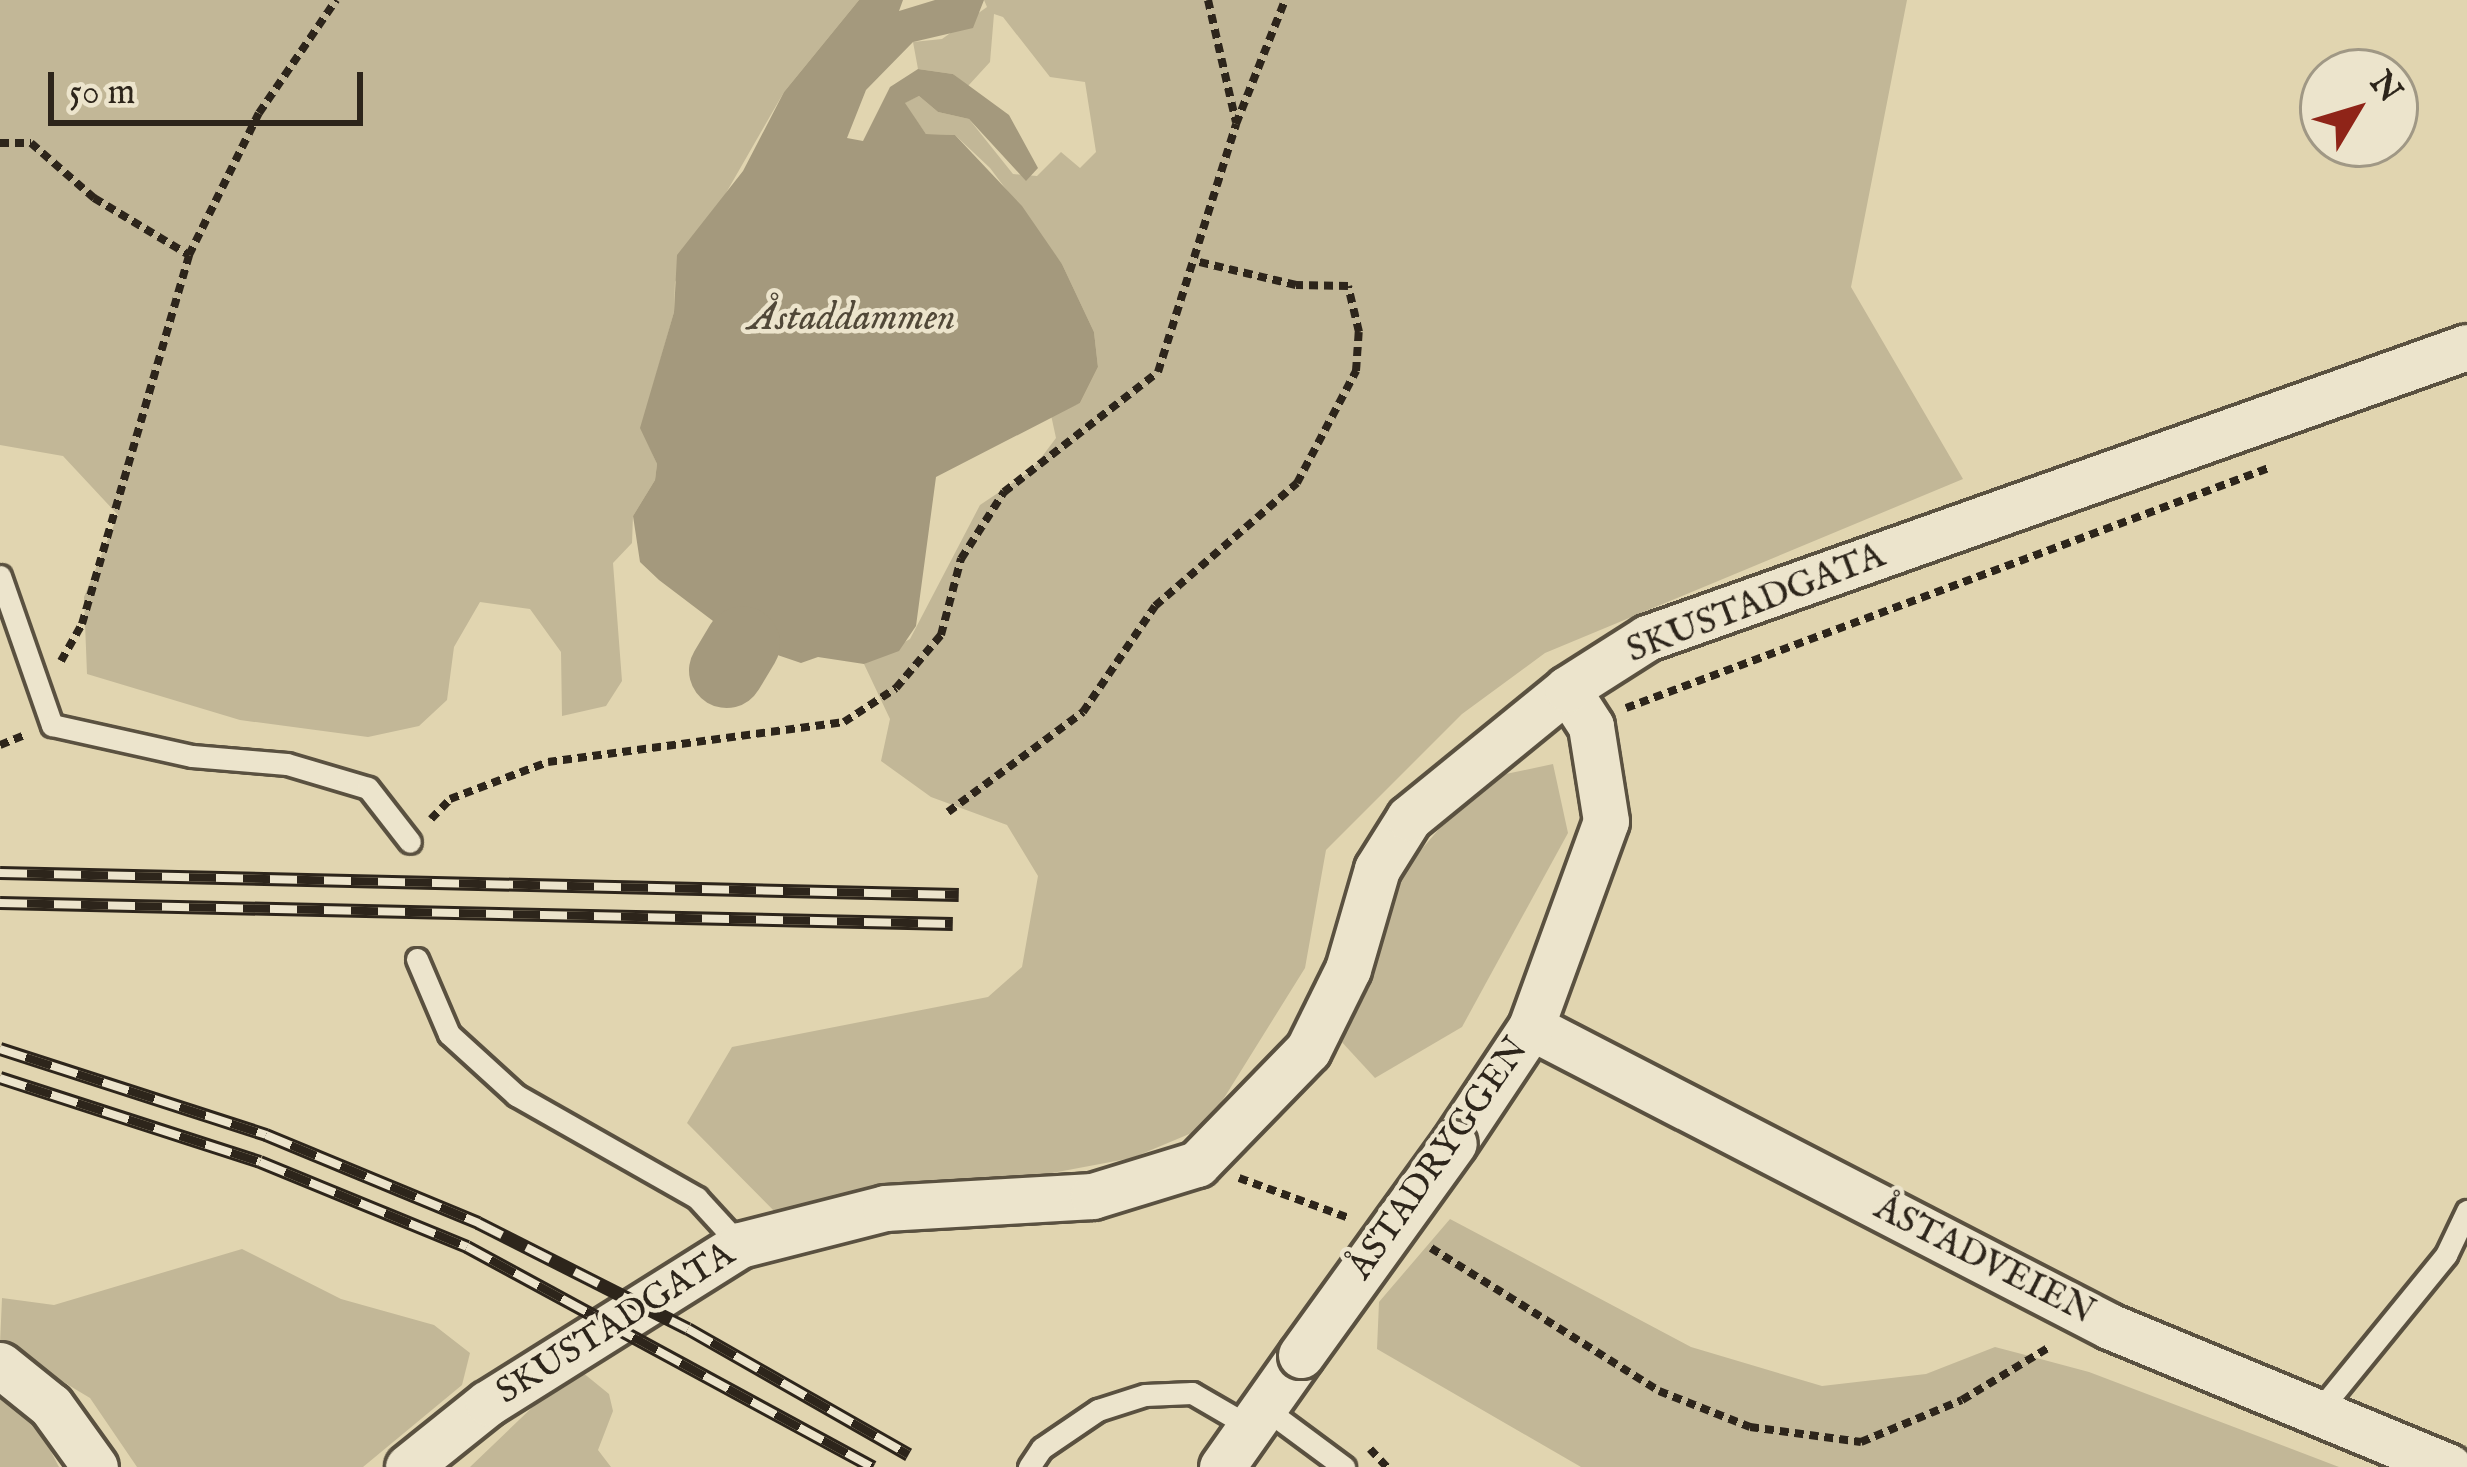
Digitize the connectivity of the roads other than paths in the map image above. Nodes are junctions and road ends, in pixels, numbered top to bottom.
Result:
1 (2467, 346) edge
2 (0, 576) edge
3 (1579, 708) junction
4 (410, 842) road end
5 (417, 959) dead end
6 (1531, 1027) junction
7 (2467, 1211) edge
8 (740, 1245) junction
9 (0, 1366) edge
10 (2318, 1412) junction
11 (1256, 1416) junction
12 (95, 1467) edge
13 (408, 1467) edge
14 (1030, 1467) edge
15 (1222, 1467) edge
16 (1344, 1467) edge
17 (2449, 1467) edge

1 - 3 street, SKUSTADGATA
2 - 4 lane
3 - 6 street, ÅSTADRYGGEN
3 - 8 street, SKUSTADGATA
5 - 8 lane
6 - 10 street, ÅSTADVEIEN
6 - 11 street, ÅSTADRYGGEN, bridge
7 - 10 lane
8 - 13 street, SKUSTADGATA
9 - 12 street
10 - 17 street, ÅSTADVEIEN
11 - 14 lane
11 - 15 street, ÅSTADRYGGEN
11 - 16 lane

